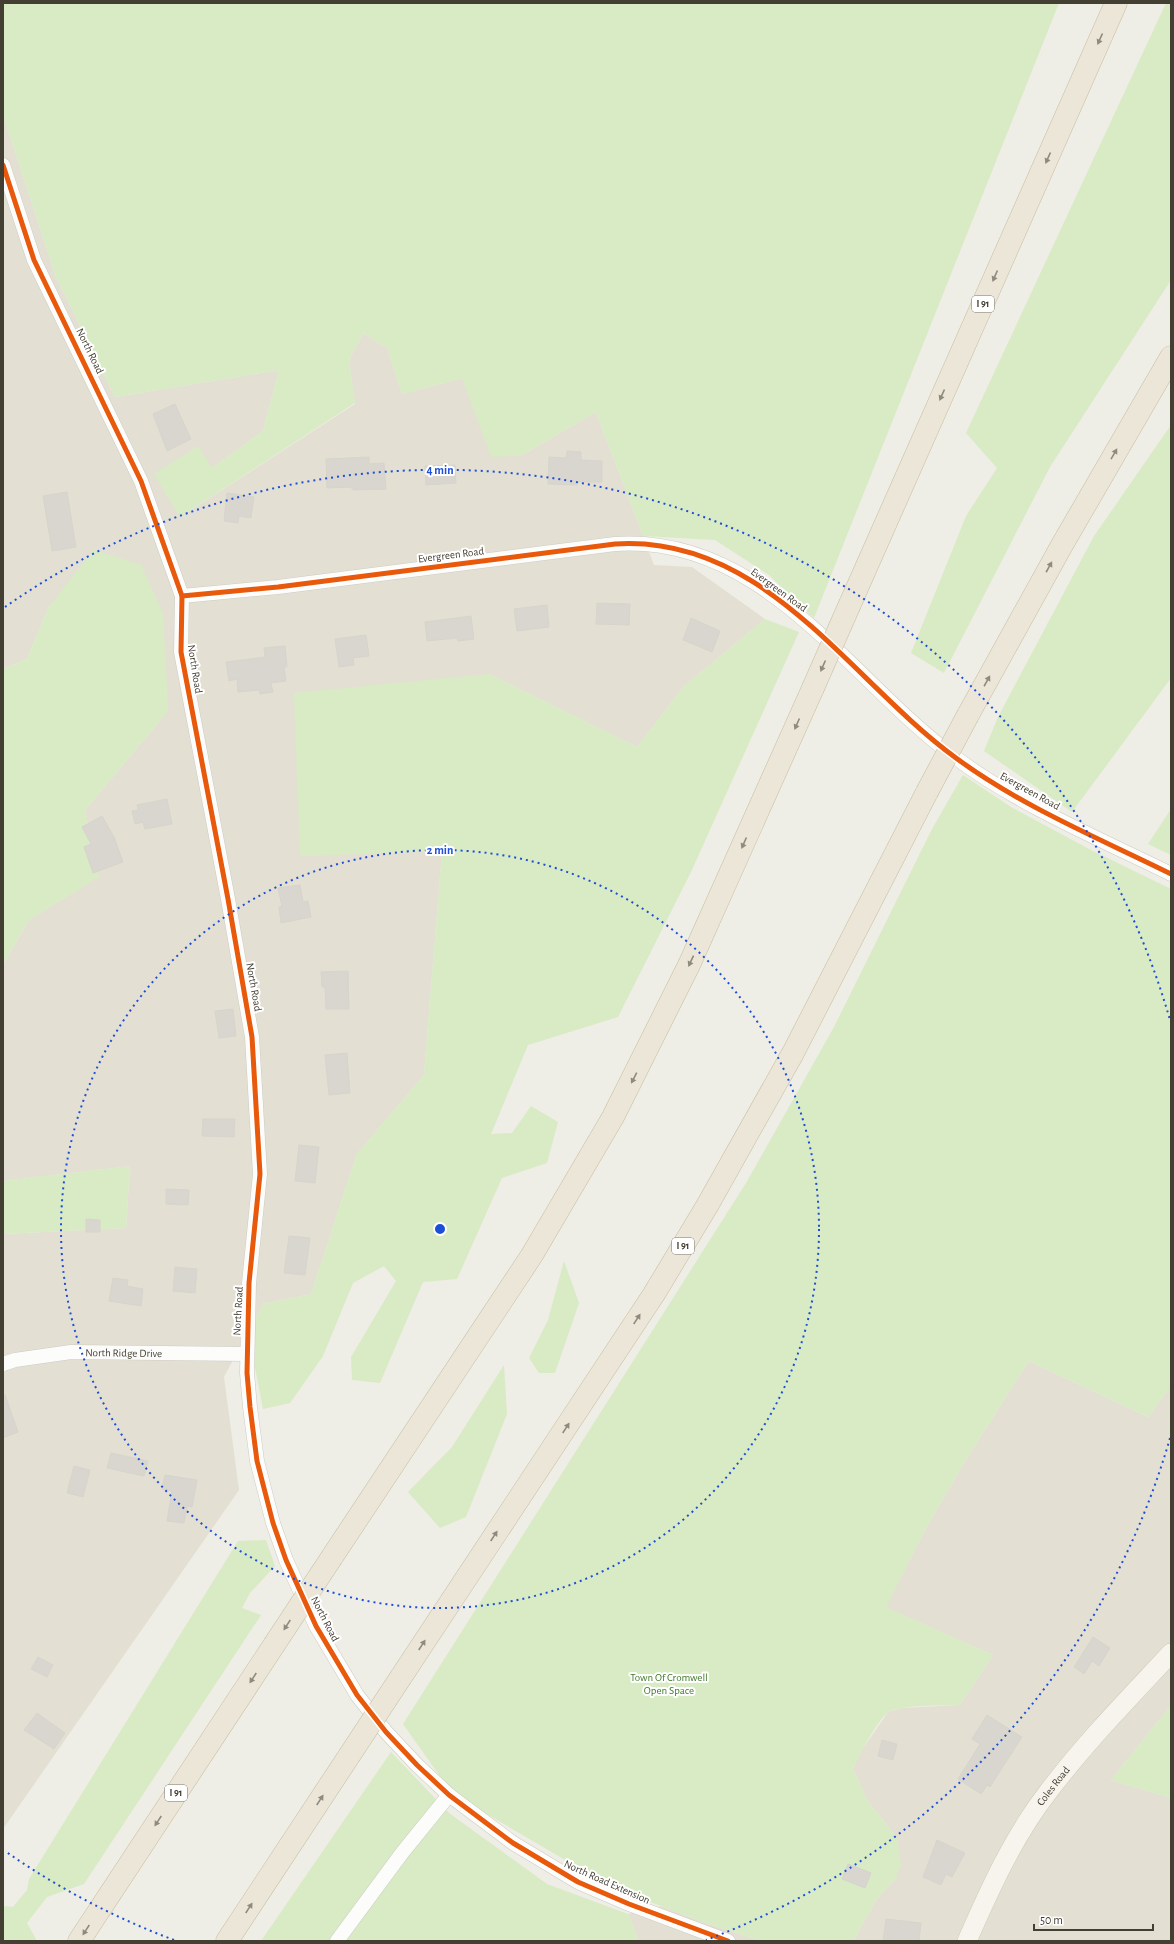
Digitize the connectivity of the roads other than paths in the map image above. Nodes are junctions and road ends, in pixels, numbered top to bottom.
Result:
1 (1116, 3) edge
2 (3, 165) edge
3 (1171, 357) edge
4 (1171, 370) edge
5 (1150, 392) junction
6 (182, 596) junction
7 (1171, 874) edge
8 (247, 1354) junction
9 (3, 1364) edge
10 (1171, 1653) edge
11 (449, 1795) junction
12 (79, 1941) edge
13 (227, 1941) edge
14 (337, 1941) edge
15 (728, 1941) edge
16 (967, 1941) edge

1 -> 12 highway, I 91, bridge
2 - 6 street, North Road
3 - 5 highway, I 91
4 - 5 highway
13 -> 5 highway, I 91, bridge
6 - 7 street, Evergreen Road
6 - 8 street, North Road
8 - 9 street, North Ridge Drive
8 - 11 street, North Road
10 - 16 street, Coles Road
11 - 14 street
11 - 15 street, North Road Extension

